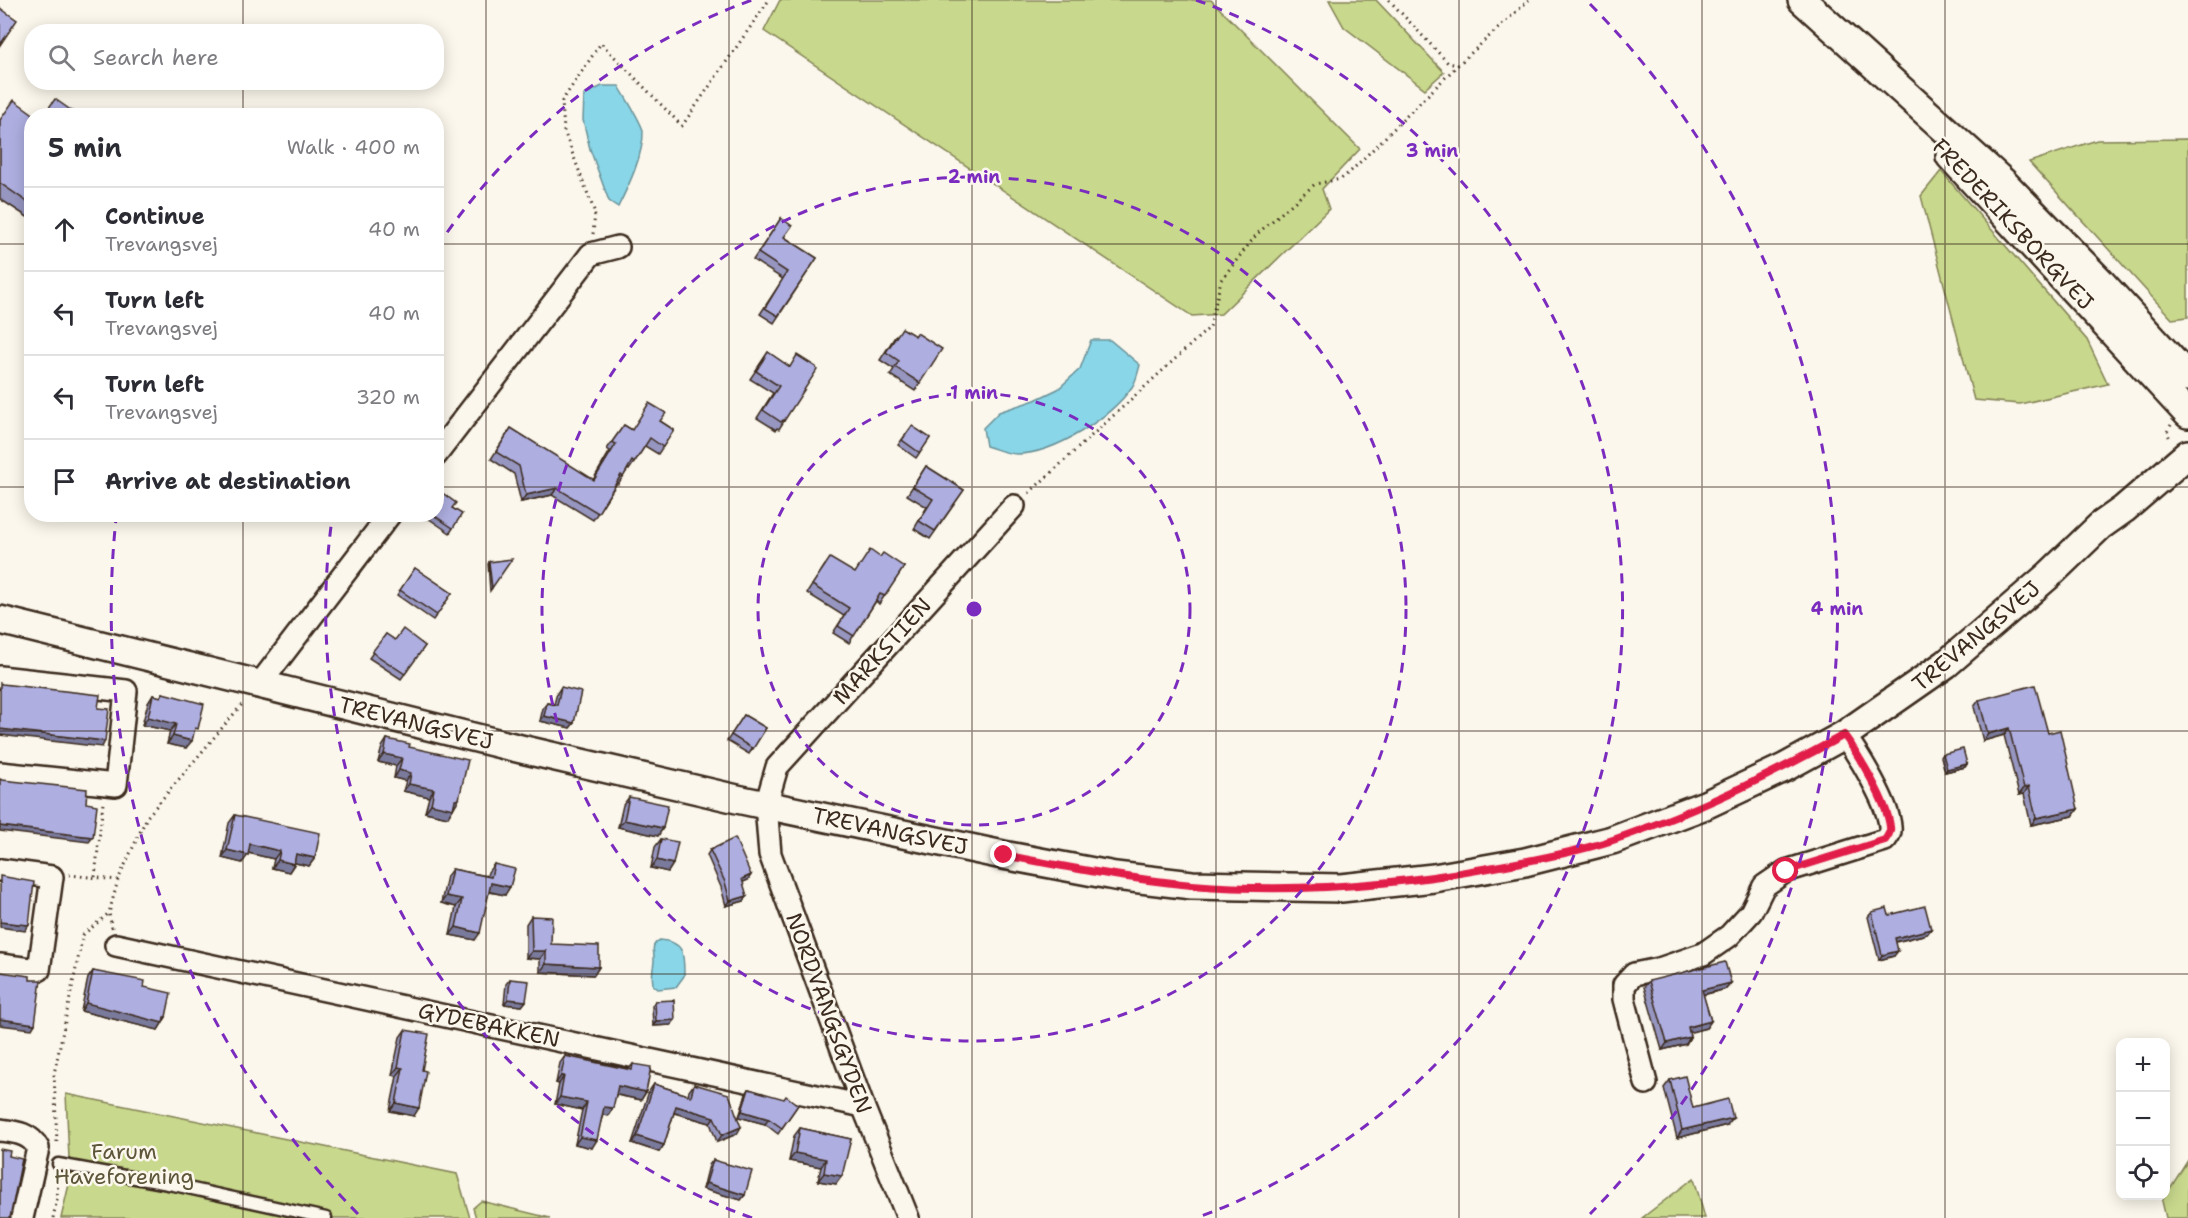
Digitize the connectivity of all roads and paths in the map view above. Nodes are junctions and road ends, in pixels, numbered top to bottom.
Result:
1 (769, 0) edge
2 (1389, 0) edge
3 (1529, 0) edge
4 (1802, 0) edge
5 (1838, 33) junction
6 (1458, 65) junction
7 (618, 247) dead end
8 (591, 254) junction
9 (2188, 377) edge
10 (2188, 414) edge
11 (2188, 429) edge
12 (444, 445) edge
13 (2188, 454) edge
14 (1014, 506) joint
15 (384, 522) edge
16 (2100, 526) junction
17 (0, 620) edge
18 (0, 677) edge
19 (259, 685) junction
20 (1844, 735) junction
21 (0, 772) edge
22 (116, 785) junction
23 (766, 805) junction
24 (0, 870) edge
25 (52, 877) junction
26 (95, 877) junction
27 (118, 880) junction
28 (109, 913) junction
29 (116, 945) joint
30 (0, 965) edge
31 (1646, 1083) dead end
32 (863, 1106) junction
33 (0, 1130) edge
34 (58, 1164) junction
35 (22, 1218) edge
36 (53, 1218) edge
37 (326, 1218) edge
38 (908, 1218) edge

1 - 8 path
2 - 6 path
3 - 6 path
4 - 5 street, FREDERIKSBORGVEJ
5 - 9 street, FREDERIKSBORGVEJ
5 - 10 street, FREDERIKSBORGVEJ
6 - 14 path
7 - 8 street
8 - 12 street
11 - 16 street, TREVANGSVEJ
13 - 16 street, TREVANGSVEJ
14 - 23 street, MARKSTIEN
15 - 19 street
16 - 20 street, TREVANGSVEJ
17 - 19 street, TREVANGSVEJ
18 - 22 street
19 - 23 street, TREVANGSVEJ
19 - 27 path
20 - 23 street, TREVANGSVEJ
20 - 31 street
21 - 22 street
22 - 26 path
23 - 32 street, NORDVANGSGYDEN
24 - 25 street
25 - 26 path
25 - 30 street
26 - 27 path
27 - 28 path
28 - 29 path
28 - 34 path
29 - 32 street, GYDEBAKKEN
32 - 38 street, NORDVANGSGYDEN
33 - 35 street
34 - 36 path
34 - 37 lane

